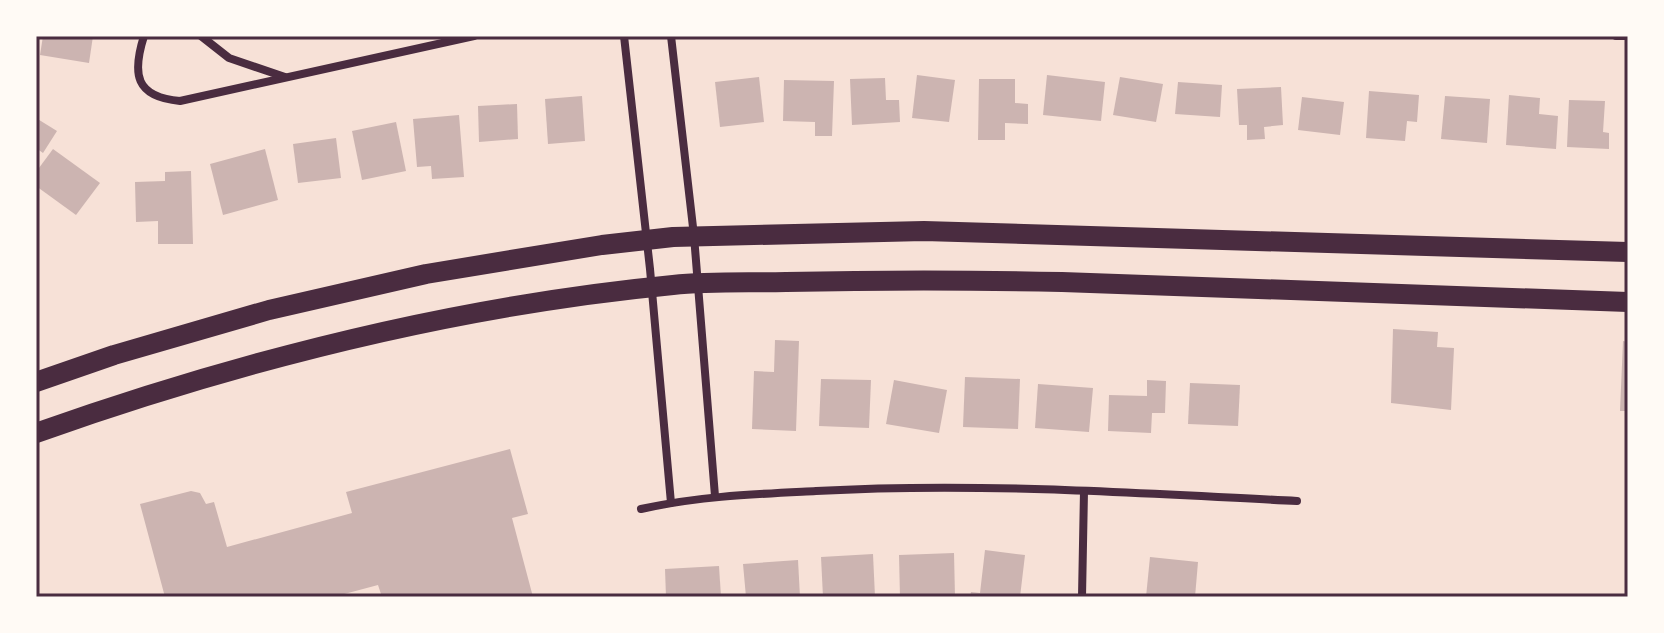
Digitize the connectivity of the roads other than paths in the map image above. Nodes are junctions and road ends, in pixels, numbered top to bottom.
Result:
1 (144, 36) edge
2 (201, 36) edge
3 (474, 36) edge
4 (624, 36) edge
5 (671, 36) edge
6 (1616, 36) edge
7 (1628, 36) edge
8 (290, 79) junction
9 (694, 236) junction
10 (646, 240) junction
11 (1628, 252) edge
12 (697, 274) junction
13 (650, 278) junction
14 (1628, 302) edge
15 (36, 382) edge
16 (36, 433) edge
17 (1084, 491) junction
18 (715, 496) junction
19 (1297, 501) dead end
20 (671, 503) junction
21 (641, 509) dead end
22 (1082, 597) edge

1 - 8 street
2 - 8 street
3 - 8 street
4 - 10 street
5 - 9 street
6 - 7 street
9 - 10 main road
9 - 11 main road
9 - 12 street
10 - 13 street
10 - 15 main road
12 - 13 main road
12 - 14 main road
12 - 18 street
13 - 16 main road
13 - 20 street
17 - 18 street
17 - 19 street
17 - 22 street
18 - 20 street
20 - 21 street

